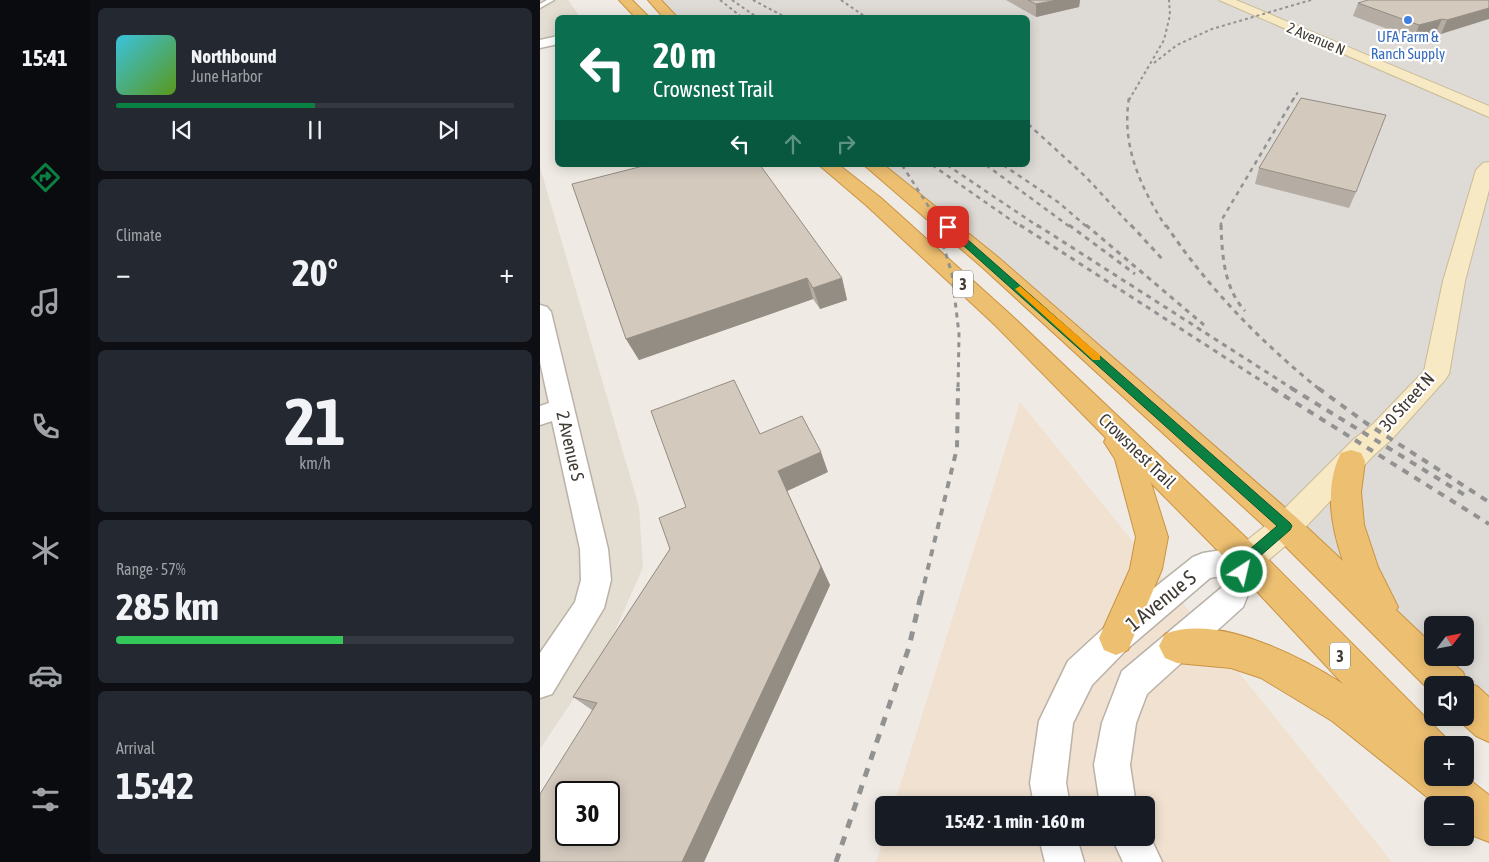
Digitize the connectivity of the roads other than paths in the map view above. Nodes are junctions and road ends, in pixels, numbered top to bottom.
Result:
1 (551, 0) edge
2 (621, 0) edge
3 (625, 0) edge
4 (654, 0) edge
5 (1225, 0) edge
6 (540, 6) edge
7 (623, 15) dead end
8 (641, 15) edge
9 (670, 15) edge
10 (555, 41) edge
11 (540, 44) edge
12 (1489, 112) edge
13 (830, 167) edge
14 (875, 167) edge
15 (1489, 167) edge
16 (540, 312) edge
17 (1093, 408) junction
18 (551, 412) edge
19 (1351, 461) junction
20 (1286, 526) junction
21 (1247, 559) junction
22 (1395, 632) junction
23 (1116, 638) junction
24 (1177, 646) junction
25 (1441, 676) edge
26 (540, 682) edge
27 (1474, 709) edge
28 (1489, 723) edge
29 (1424, 744) edge
30 (1424, 768) edge
31 (1446, 786) edge
32 (1464, 786) edge
33 (1050, 796) edge
34 (1117, 796) edge
35 (1489, 812) edge
36 (1489, 821) edge
37 (1060, 846) edge
38 (1135, 846) edge
39 (1065, 862) edge
40 (1143, 862) edge

1 - 6 lane
2 - 7 highway
3 - 8 highway
4 - 9 highway
5 - 12 street, 2 Avenue N
10 - 11 street
13 - 17 highway, Crowsnest Trail / 3
14 - 20 highway, 3
15 - 19 street, 30 Street N
16 - 18 street, 2 Avenue S
17 - 21 highway, Crowsnest Trail / 3
17 - 23 highway
18 - 26 street, 2 Avenue S
19 - 20 street, 30 Street N
19 - 22 highway
20 - 21 street, 30 Street N
20 - 22 highway, 3
21 - 23 street, 1 Avenue S
21 - 24 street
21 - 29 highway, Crowsnest Trail / 3
22 - 25 highway, 3
23 - 33 street, 1 Avenue S
24 - 30 highway
24 - 34 street
27 - 28 highway
31 - 36 highway
32 - 35 highway
37 - 39 street
38 - 40 street

